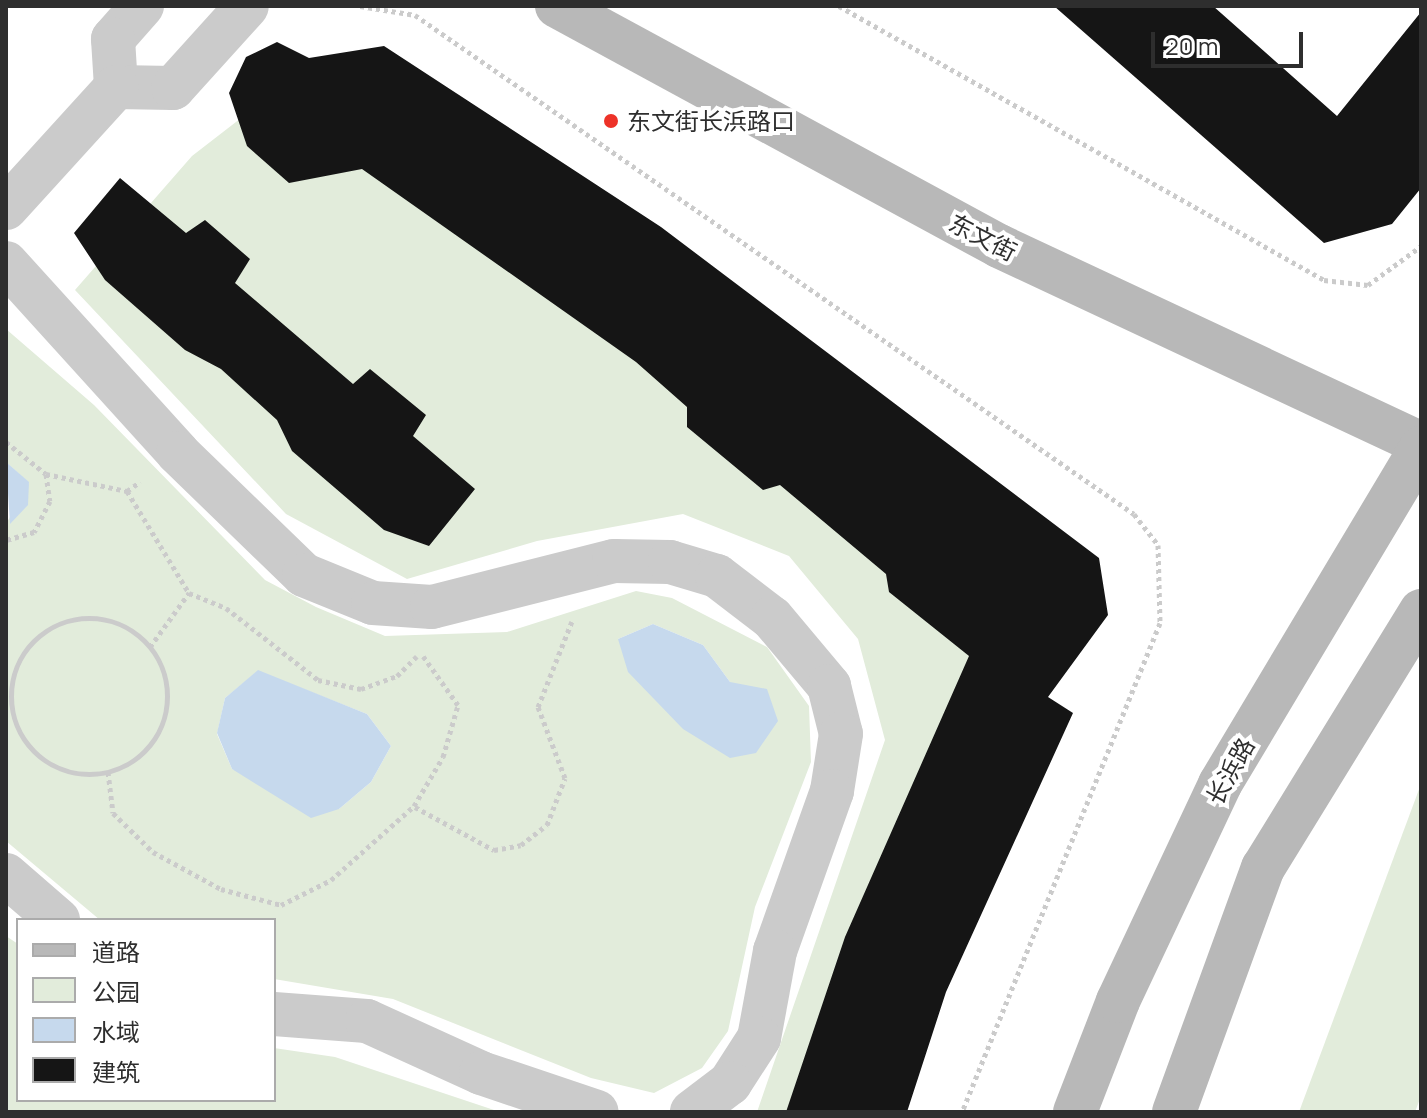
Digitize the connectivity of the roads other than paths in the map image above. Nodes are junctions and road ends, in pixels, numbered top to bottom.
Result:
1 (142, 6) edge
2 (247, 6) edge
3 (557, 6) edge
4 (116, 87) junction
5 (6, 208) edge
6 (6, 263) edge
7 (1421, 446) edge
8 (1421, 611) edge
9 (6, 875) edge
10 (56, 918) edge
11 (276, 1014) edge
12 (597, 1112) edge
13 (692, 1112) edge
14 (1075, 1112) edge
15 (1174, 1112) edge

1 - 4 street
2 - 4 street
3 - 7 main road, 东文街
4 - 5 street
6 - 13 street
7 - 14 main road, 长浜路
8 - 15 main road
9 - 10 street
11 - 12 street

